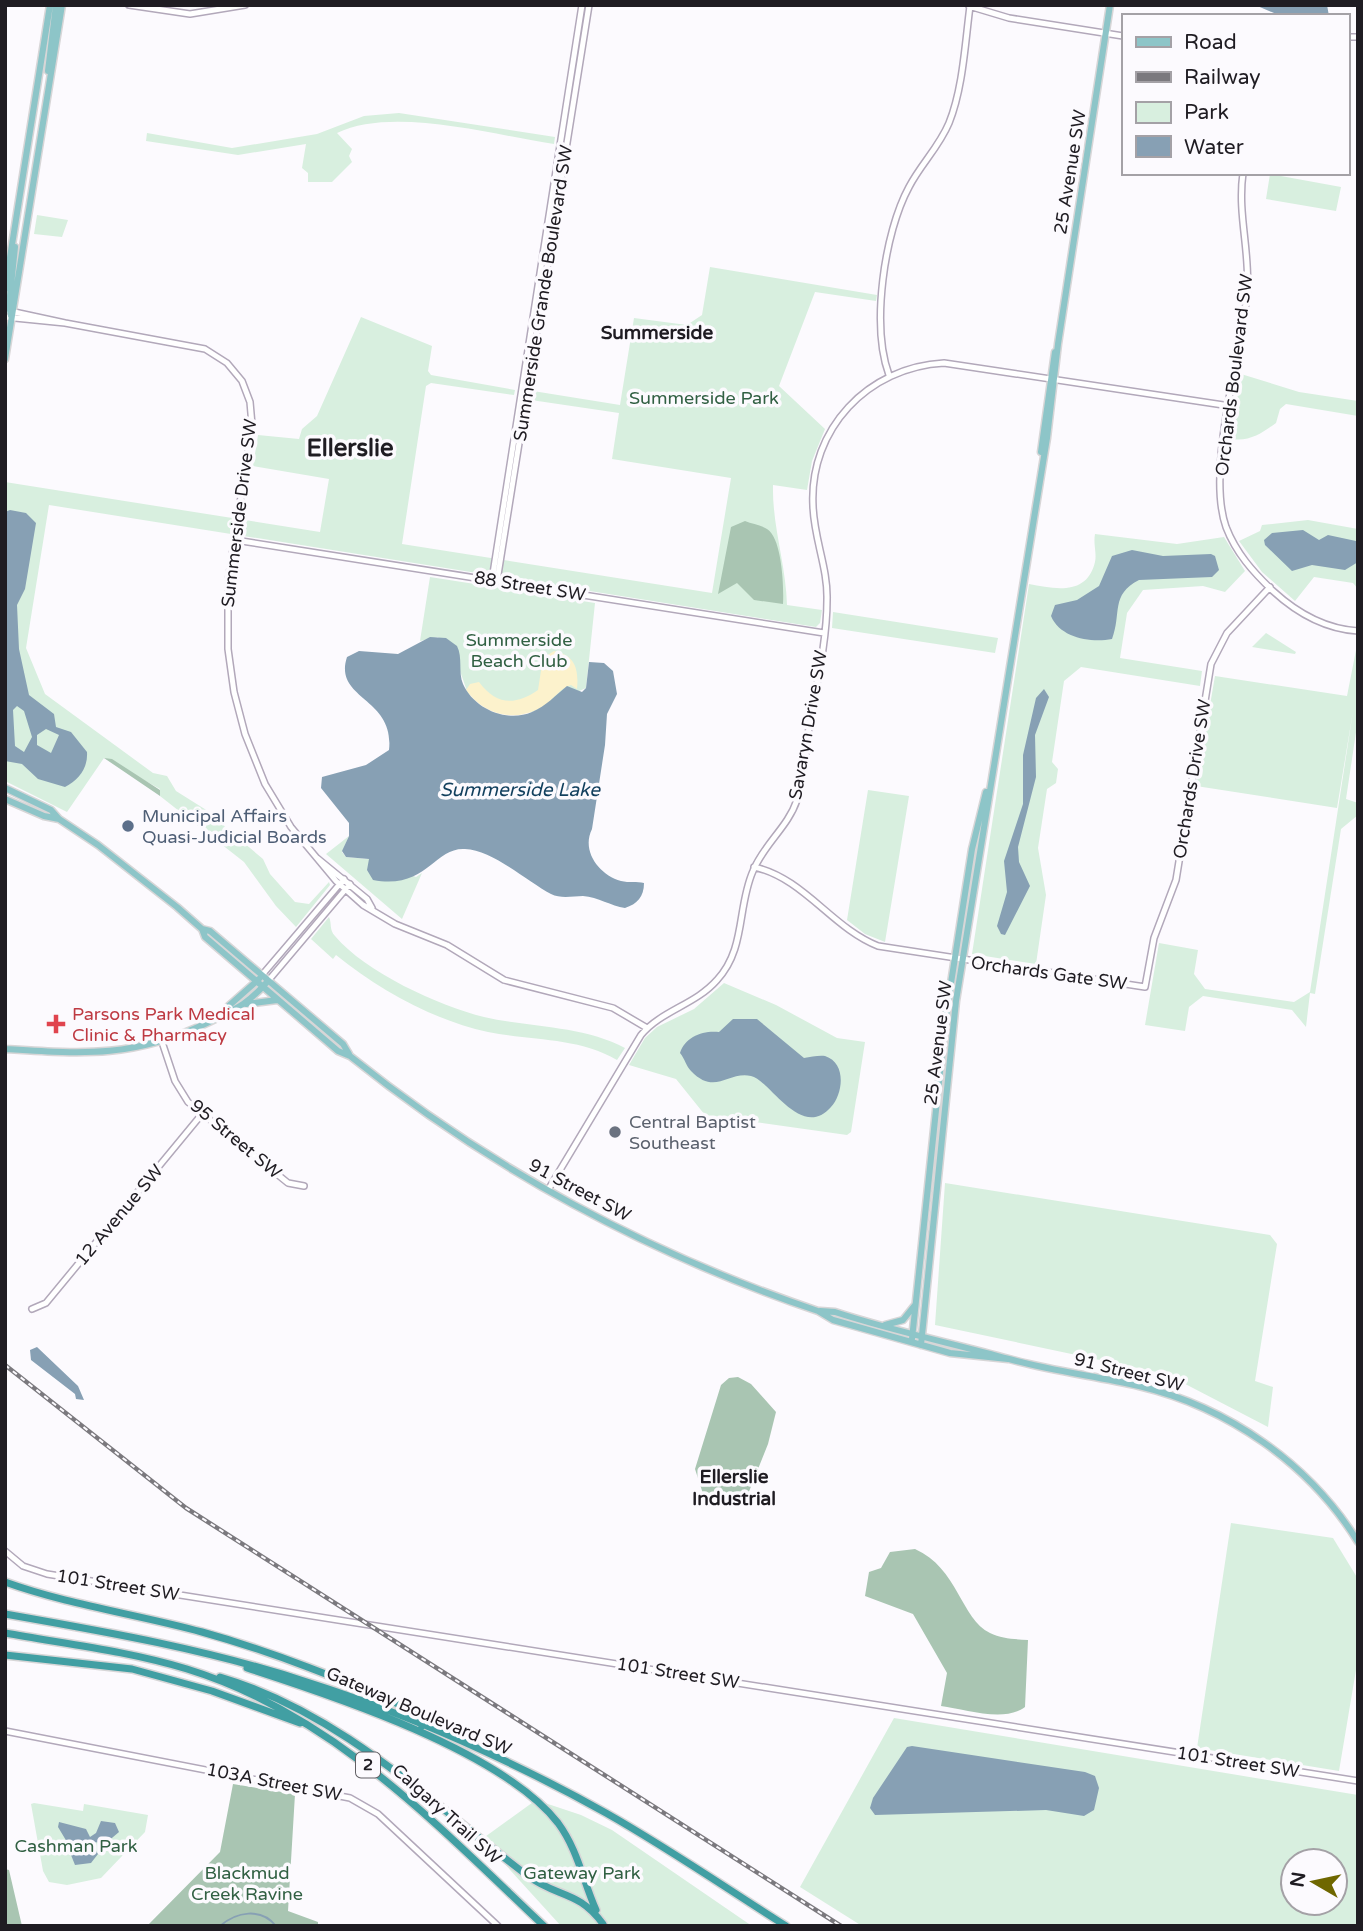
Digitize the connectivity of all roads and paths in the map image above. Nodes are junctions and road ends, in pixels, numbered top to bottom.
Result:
1 (50, 5) edge
2 (56, 5) edge
3 (62, 5) edge
4 (129, 5) edge
5 (244, 5) edge
6 (582, 5) edge
7 (589, 5) edge
8 (1110, 5) edge
9 (969, 6) edge
10 (1106, 33) junction
11 (1122, 36) edge
12 (49, 87) junction
13 (1243, 175) edge
14 (15, 227) junction
15 (5, 289) edge
16 (9, 313) edge
17 (5, 359) edge
18 (889, 376) junction
19 (1053, 378) junction
20 (1230, 406) junction
21 (235, 540) junction
22 (494, 581) junction
23 (1270, 587) junction
24 (1358, 631) edge
25 (824, 633) junction
26 (997, 746) junction
27 (5, 790) edge
28 (5, 799) edge
29 (59, 819) junction
30 (754, 867) junction
31 (342, 882) junction
32 (348, 887) junction
33 (202, 929) junction
34 (954, 959) junction
35 (962, 960) junction
36 (262, 975) junction
37 (268, 981) junction
38 (260, 985) junction
39 (1145, 987) joint
40 (278, 1000) junction
41 (244, 1004) junction
42 (213, 1020) junction
43 (648, 1028) junction
44 (162, 1042) junction
45 (5, 1049) edge
46 (350, 1056) junction
47 (202, 1114) junction
48 (304, 1186) dead end
49 (548, 1190) junction
50 (916, 1303) junction
51 (32, 1310) dead end
52 (818, 1311) junction
53 (872, 1324) junction
54 (912, 1339) junction
55 (922, 1342) junction
56 (1358, 1542) edge
57 (5, 1551) edge
58 (5, 1583) edge
59 (5, 1614) edge
60 (5, 1633) edge
61 (210, 1654) junction
62 (5, 1655) edge
63 (155, 1660) junction
64 (422, 1726) junction
65 (314, 1728) junction
66 (5, 1731) edge
67 (1358, 1781) edge
68 (498, 1926) edge
69 (544, 1926) edge
70 (786, 1926) edge

1 - 14 main road
2 - 12 main road
3 - 12 main road
4 - 5 street
6 - 22 street, Summerside Grande Boulevard SW
7 - 22 street, Summerside Grande Boulevard SW
8 - 10 main road, 25 Avenue SW
9 - 10 street
9 - 18 street
10 - 11 street
10 - 19 main road, 25 Avenue SW
12 - 16 main road
13 - 20 street, Orchards Boulevard SW
14 - 15 main road
14 - 16 main road
16 - 17 main road
16 - 21 street, Summerside Drive SW
18 - 19 street, Savaryn Drive SW
18 - 25 street, Savaryn Drive SW
19 - 20 street, Savaryn Drive SW
19 - 26 main road, 25 Avenue SW
20 - 23 street, Orchards Boulevard SW
21 - 22 street, 88 Street SW
21 - 31 street, Summerside Drive SW
22 - 25 street, 88 Street SW
23 - 24 street, Orchards Boulevard SW
23 - 39 street, Orchards Drive SW
25 - 30 street, Savaryn Drive SW
26 - 34 main road, 25 Avenue SW
26 - 35 main road, 25 Avenue SW
27 - 29 main road, 91 Street SW
28 - 29 main road, 91 Street SW
29 - 33 main road, 91 Street SW
30 - 34 street, Orchards Gate SW
30 - 43 street, Savaryn Drive SW
31 - 32 street, Summerside Drive SW
31 - 36 street
32 - 37 street
32 - 43 street, Summerside Drive SW
33 - 36 main road, 91 Street SW
33 - 38 main road, 91 Street SW
34 - 35 street, Orchards Gate SW
34 - 50 main road, 25 Avenue SW
35 - 39 street, Orchards Gate SW
35 - 55 main road, 25 Avenue SW
36 - 37 main road, 91 Street SW
36 - 38 main road
37 - 38 main road
37 - 46 main road, 91 Street SW
38 - 40 main road, 91 Street SW
38 - 41 main road
38 - 42 main road
40 - 41 main road
40 - 46 main road, 91 Street SW
41 - 42 main road
42 - 44 main road
43 - 49 street, Savaryn Drive SW
44 - 45 main road
44 - 47 street, 95 Street SW
46 - 49 main road, 91 Street SW
47 - 48 street, 95 Street SW
47 - 51 street, 12 Avenue SW
49 - 52 main road, 91 Street SW
50 - 53 main road
50 - 54 main road, 25 Avenue SW
52 - 53 main road, 91 Street SW
52 - 54 main road, 91 Street SW
53 - 54 main road, 91 Street SW
54 - 55 main road, 91 Street SW
55 - 56 main road, 91 Street SW
57 - 67 street, 101 Street SW
58 - 64 highway
59 - 61 highway, Gateway Boulevard SW
60 - 63 highway, Calgary Trail SW / 2
61 - 63 highway
61 - 64 highway, Gateway Boulevard SW
62 - 65 highway
63 - 65 highway, Calgary Trail SW / 2
64 - 70 highway, Gateway Boulevard SW
65 - 69 highway, Calgary Trail SW / 2
66 - 68 street, 103A Street SW

